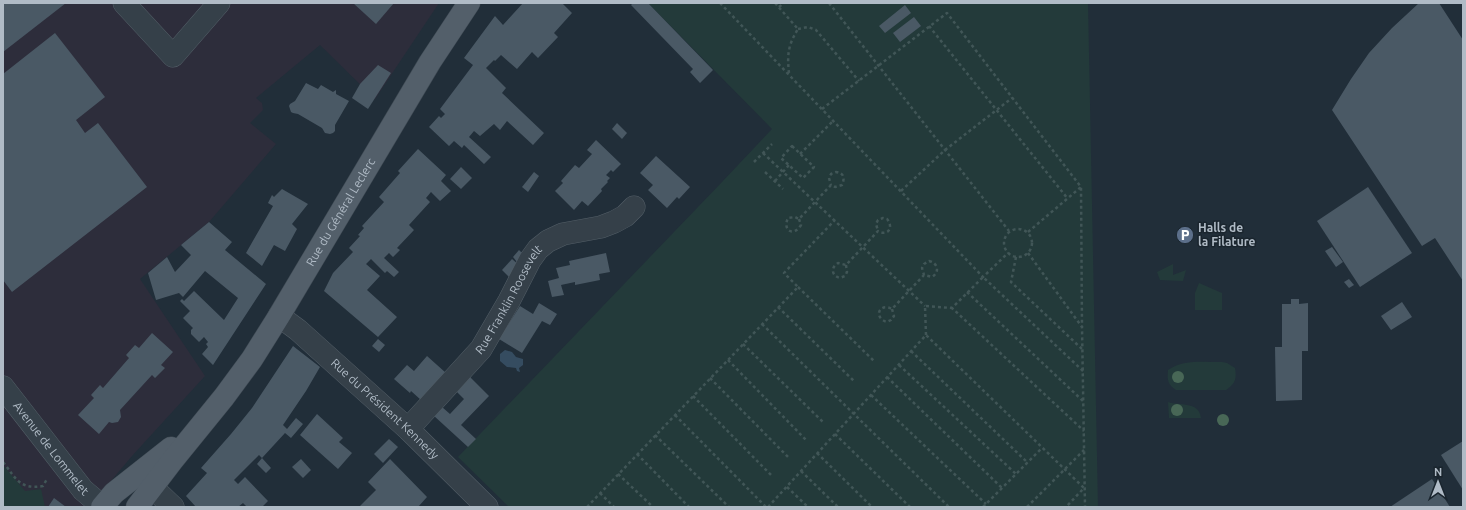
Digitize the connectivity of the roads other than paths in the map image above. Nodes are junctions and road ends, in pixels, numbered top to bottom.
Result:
1 (124, 3) edge
2 (219, 3) edge
3 (469, 3) edge
4 (634, 207) dead end
5 (279, 316) junction
6 (3, 387) edge
7 (207, 418) junction
8 (408, 429) junction
9 (152, 487) junction
10 (102, 507) edge
11 (113, 507) edge
12 (124, 507) edge
13 (137, 507) edge
14 (173, 507) edge
15 (487, 507) edge

1 - 2 street
3 - 5 main road, Rue du Général Leclerc
4 - 8 street, Rue Franklin Roosevelt
5 - 7 main road, Rue du Général Leclerc
5 - 8 street, Rue du Président Kennedy
6 - 10 street, Avenue de Lommelet
7 - 9 main road, Rue du Général Leclerc
7 - 10 main road
7 - 11 street
7 - 12 main road, Rue du Général Leclerc
8 - 15 street, Rue du Président Kennedy
9 - 13 main road, Rue du Général Leclerc
9 - 14 street

